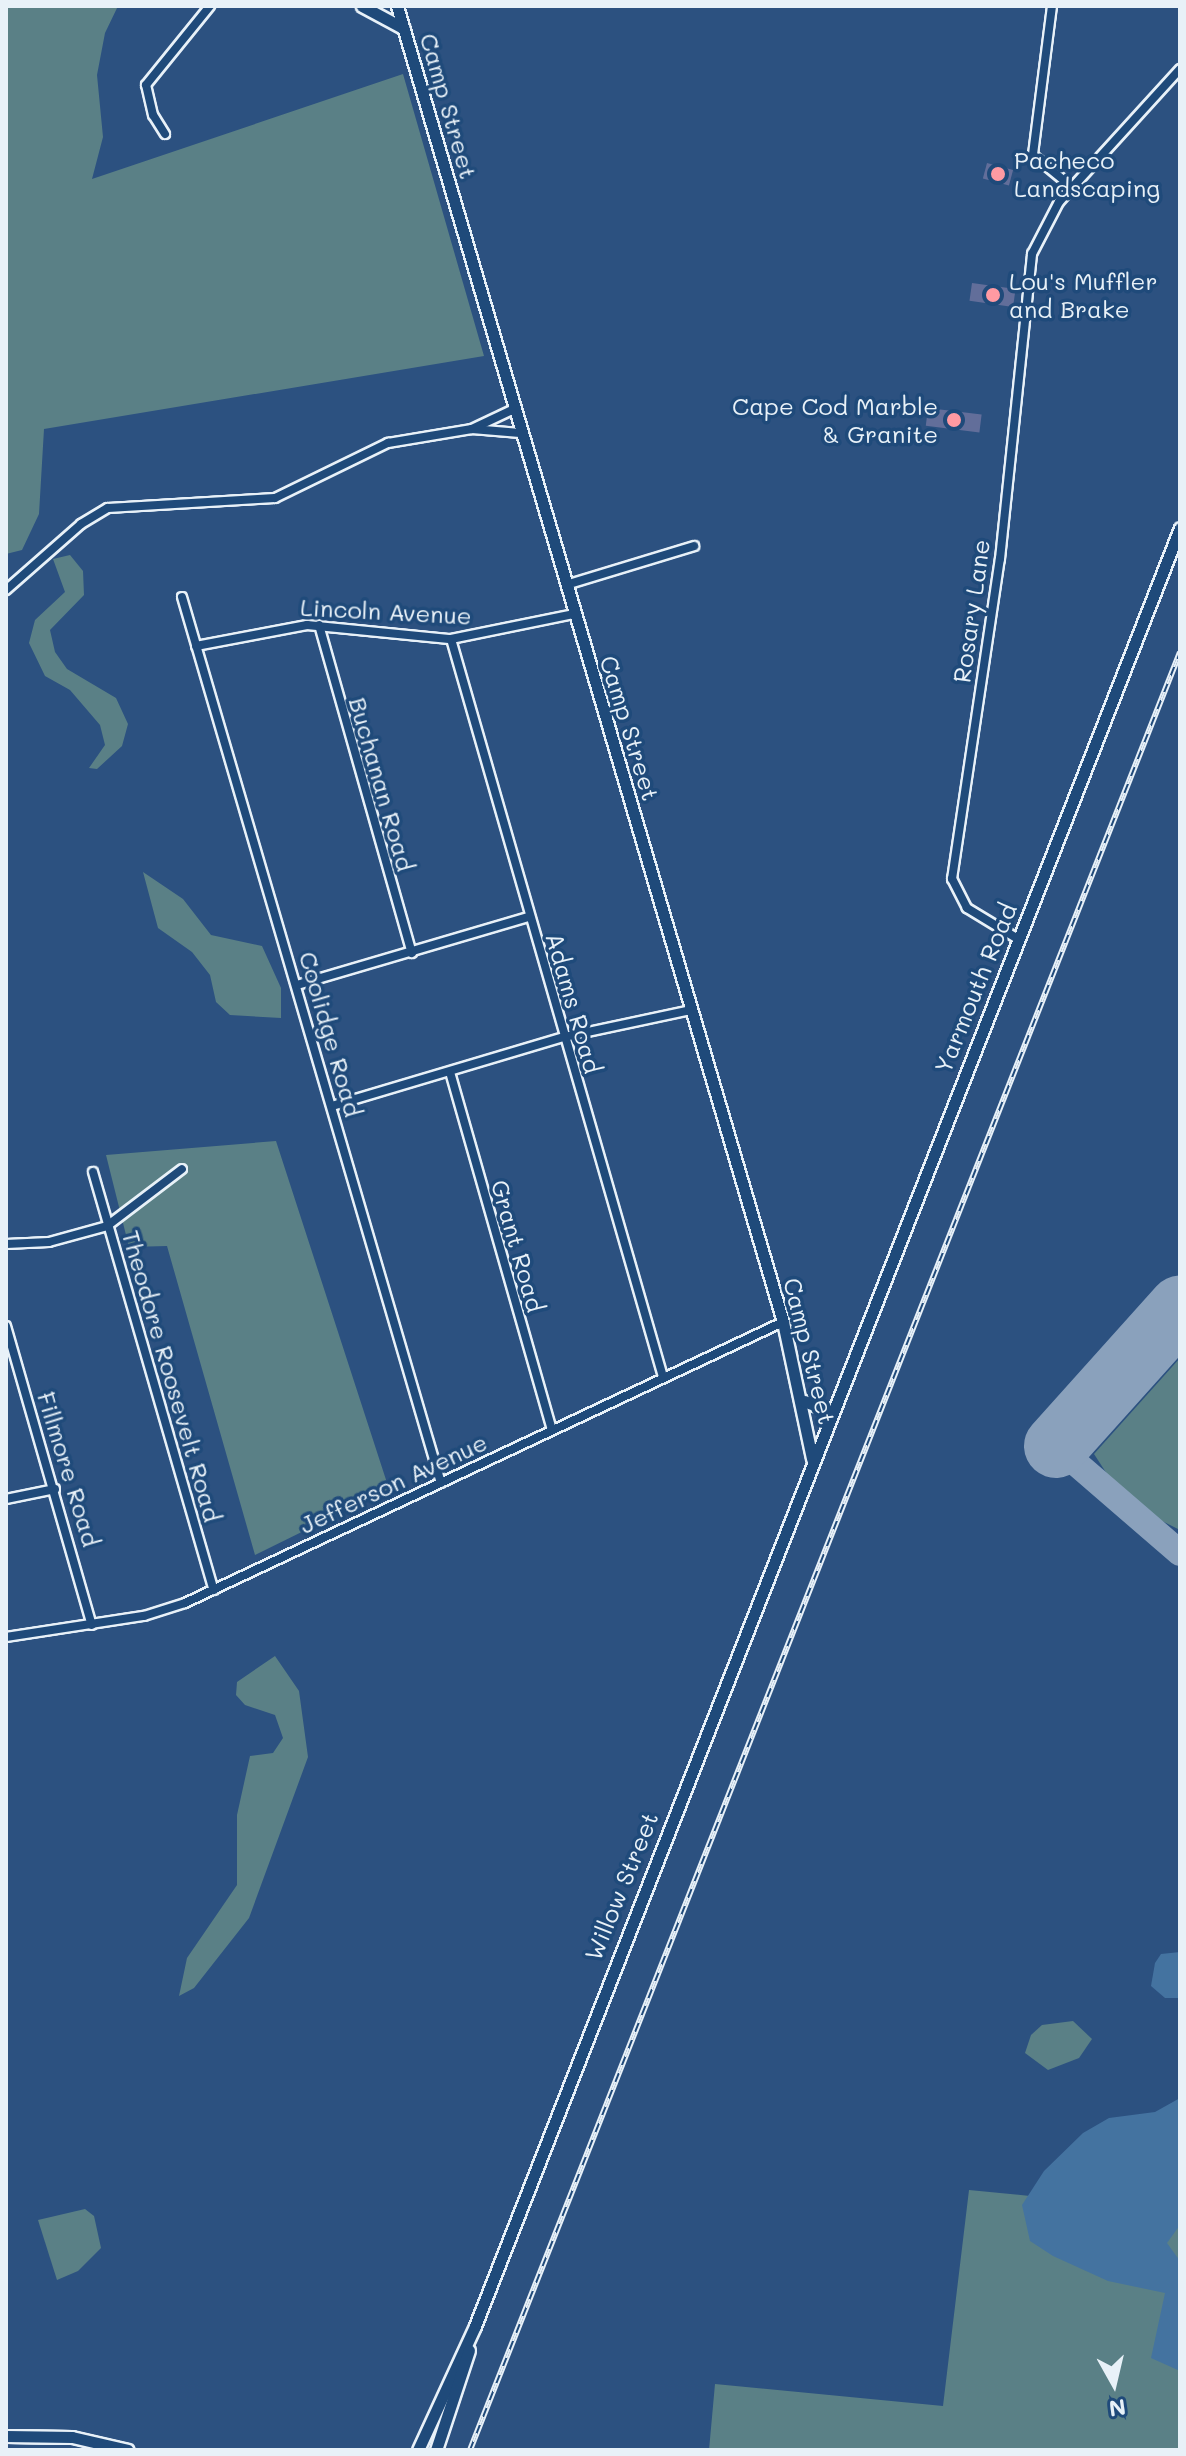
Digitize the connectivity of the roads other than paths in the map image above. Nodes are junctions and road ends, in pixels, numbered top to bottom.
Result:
1 (210, 6) edge
2 (397, 6) edge
3 (1052, 6) edge
4 (367, 7) edge
5 (403, 28) junction
6 (1180, 69) edge
7 (165, 134) dead end
8 (1072, 187) junction
9 (514, 409) junction
10 (472, 429) junction
11 (520, 433) junction
12 (1180, 528) edge
13 (694, 546) dead end
14 (566, 585) junction
15 (6, 590) edge
16 (182, 597) dead end
17 (574, 614) junction
18 (319, 625) junction
19 (451, 639) junction
20 (196, 646) junction
21 (528, 917) junction
22 (1018, 939) junction
23 (412, 953) junction
24 (297, 985) junction
25 (691, 1010) junction
26 (564, 1037) junction
27 (450, 1072) junction
28 (332, 1106) junction
29 (182, 1169) dead end
30 (93, 1172) dead end
31 (107, 1226) junction
32 (6, 1244) edge
33 (783, 1322) junction
34 (6, 1326) edge
35 (663, 1377) junction
36 (804, 1401) junction
37 (832, 1412) junction
38 (552, 1430) junction
39 (812, 1464) junction
40 (441, 1483) junction
41 (55, 1489) junction
42 (6, 1499) edge
43 (214, 1590) junction
44 (92, 1625) junction
45 (6, 1637) edge
46 (475, 2326) junction
47 (6, 2436) edge
48 (128, 2450) edge
49 (418, 2450) edge
50 (436, 2450) edge

1 - 7 street
2 - 5 main road, Camp Street
3 - 8 street
4 - 5 main road
5 - 9 main road, Camp Street
6 - 8 street
8 - 22 street, Rosary Lane
9 - 10 street
9 - 11 main road, Camp Street
10 - 11 street
10 - 15 street
11 - 14 main road, Camp Street
12 - 22 main road, Yarmouth Road
13 - 14 street
14 - 17 main road, Camp Street
16 - 20 street, Coolidge Road
17 - 19 street, Lincoln Avenue
17 - 25 main road, Camp Street
18 - 19 street, Lincoln Avenue
18 - 20 street, Lincoln Avenue
18 - 23 street, Buchanan Road
19 - 21 street, Adams Road
20 - 24 street, Coolidge Road
21 - 23 street
21 - 26 street, Adams Road
22 - 37 main road, Yarmouth Road
23 - 24 street
24 - 28 street, Coolidge Road
25 - 26 street
25 - 33 main road, Camp Street
26 - 27 street
26 - 35 street, Adams Road
27 - 28 street
27 - 38 street, Grant Road
28 - 40 street, Coolidge Road
29 - 31 street
30 - 31 street, Theodore Roosevelt Road
31 - 32 street
31 - 43 street, Theodore Roosevelt Road
33 - 35 street, Jefferson Avenue
33 - 36 main road, Camp Street
34 - 41 street, Fillmore Road
35 - 38 street, Jefferson Avenue
36 - 37 main road
36 - 39 main road, Camp Street
37 - 39 main road, Yarmouth Road
38 - 40 street, Jefferson Avenue
39 - 46 main road, Willow Street
40 - 43 street, Jefferson Avenue
41 - 42 street
41 - 44 street, Fillmore Road
43 - 44 street, Jefferson Avenue
44 - 45 street, Jefferson Avenue
46 - 49 main road, Willow Street
46 - 50 main road, Willow Street
47 - 48 main road

